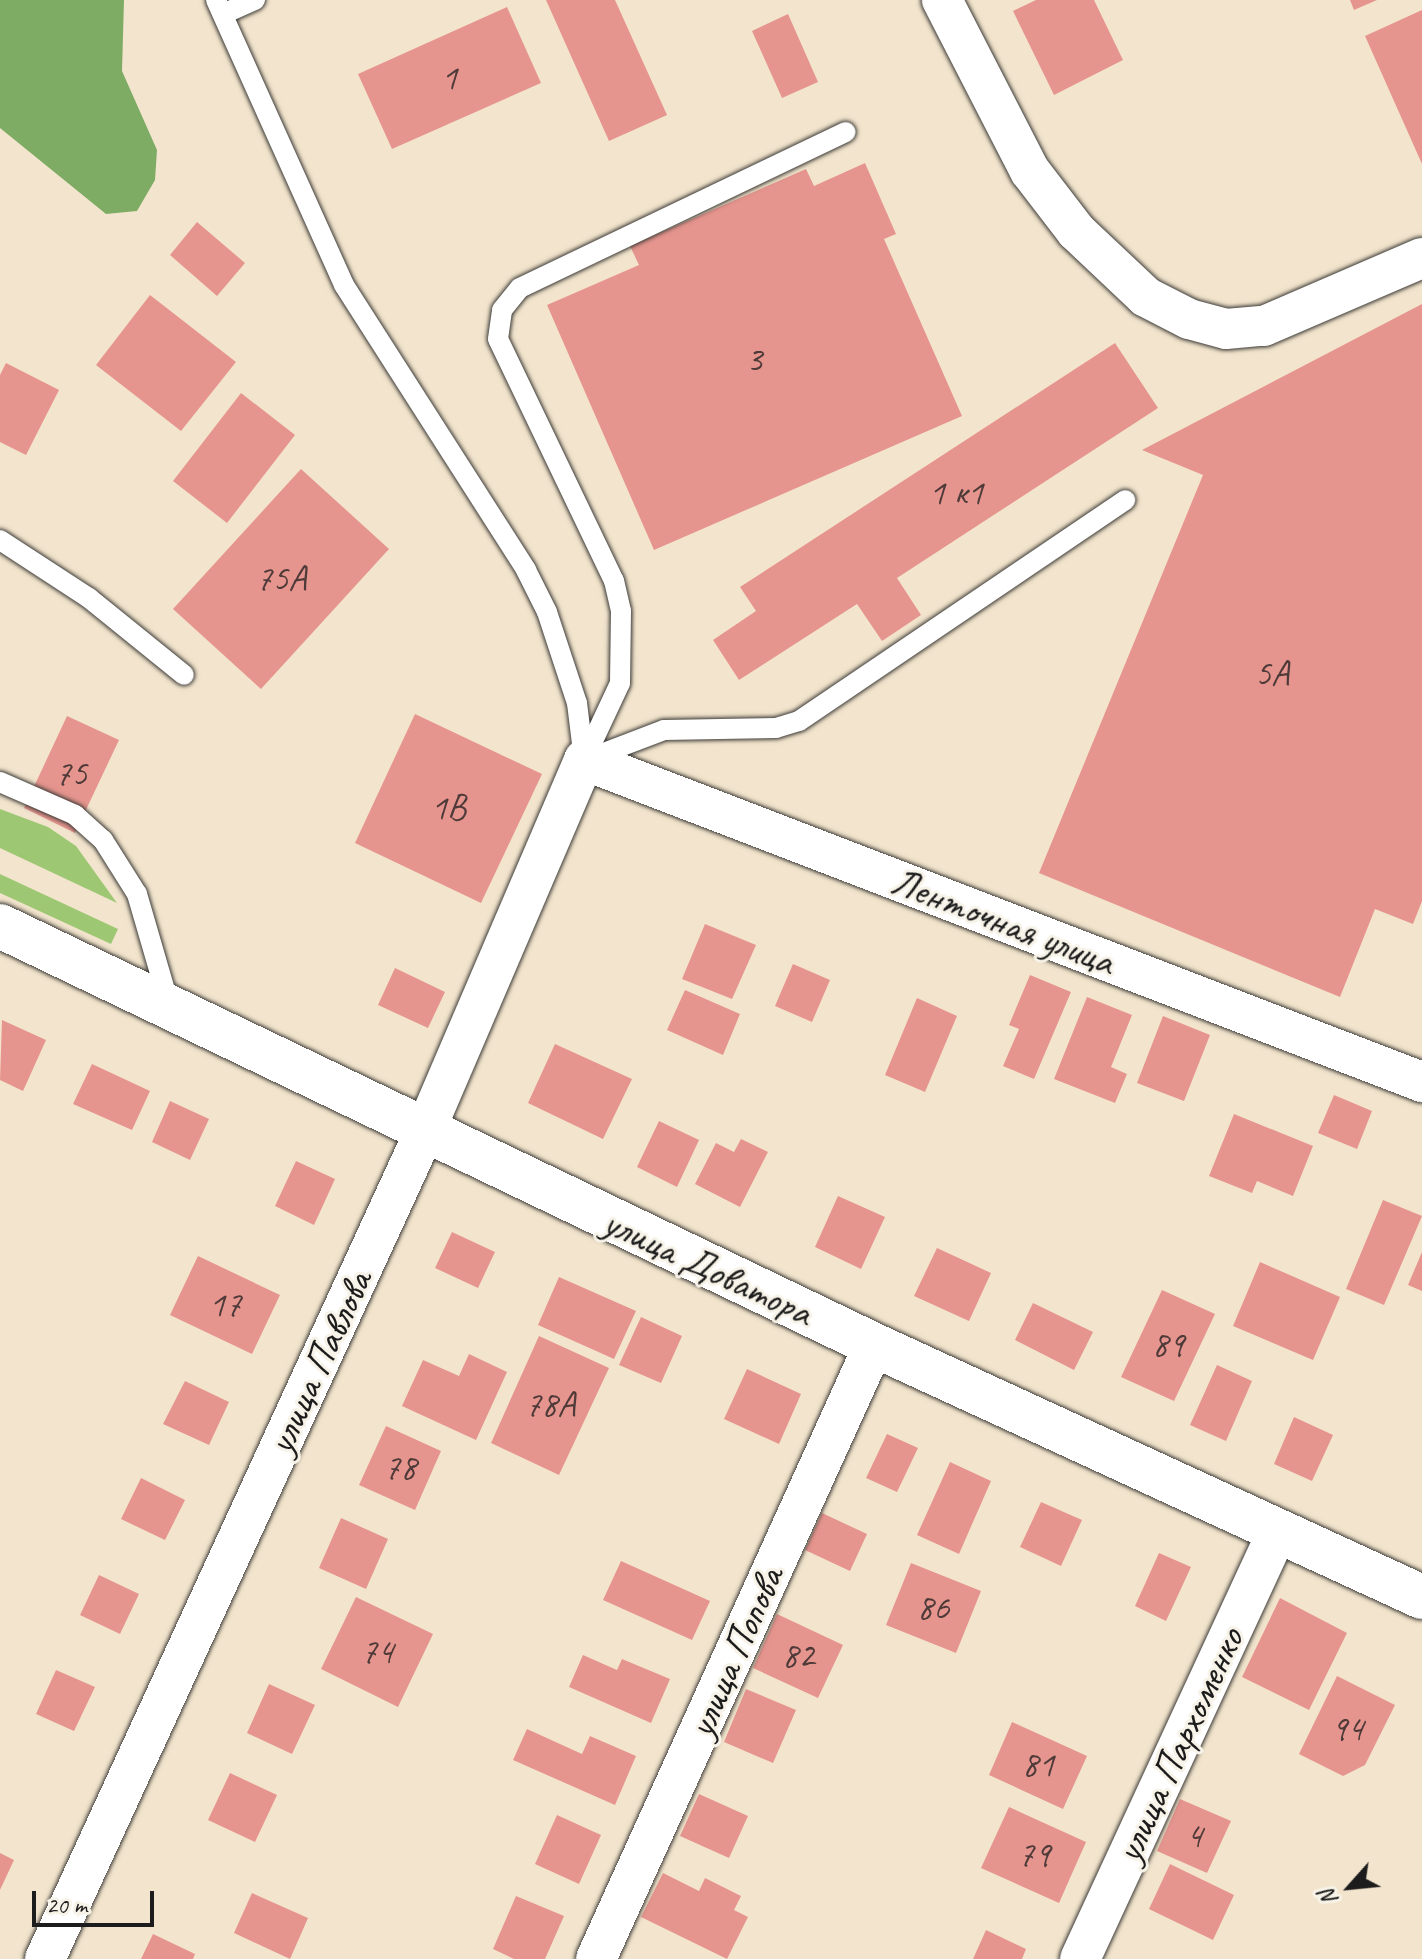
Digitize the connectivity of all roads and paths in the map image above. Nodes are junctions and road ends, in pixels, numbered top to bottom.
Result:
1 (255, 0) edge
2 (942, 0) edge
3 (219, 7) edge
4 (845, 132) dead end
5 (1422, 258) edge
6 (1125, 500) dead end
7 (0, 540) edge
8 (184, 675) dead end
9 (584, 760) junction
10 (0, 782) edge
11 (2, 931) edge
12 (170, 1007) junction
13 (1422, 1082) edge
14 (425, 1131) junction
15 (874, 1345) junction
16 (1278, 1530) junction
17 (1422, 1597) edge
18 (45, 1959) edge
19 (596, 1959) edge
20 (1080, 1959) edge

1 - 3 lane
2 - 5 street
3 - 9 lane
4 - 9 lane
6 - 9 lane
7 - 8 lane
9 - 13 street, Ленточная улица
9 - 14 street, улица Павлова
10 - 12 lane
11 - 12 main road, улица Доватора
12 - 14 main road, улица Доватора
14 - 15 main road, улица Доватора
14 - 18 street, улица Павлова
15 - 16 main road, улица Доватора
15 - 19 street, улица Попова
16 - 17 main road, улица Доватора
16 - 20 street, улица Пархоменко

